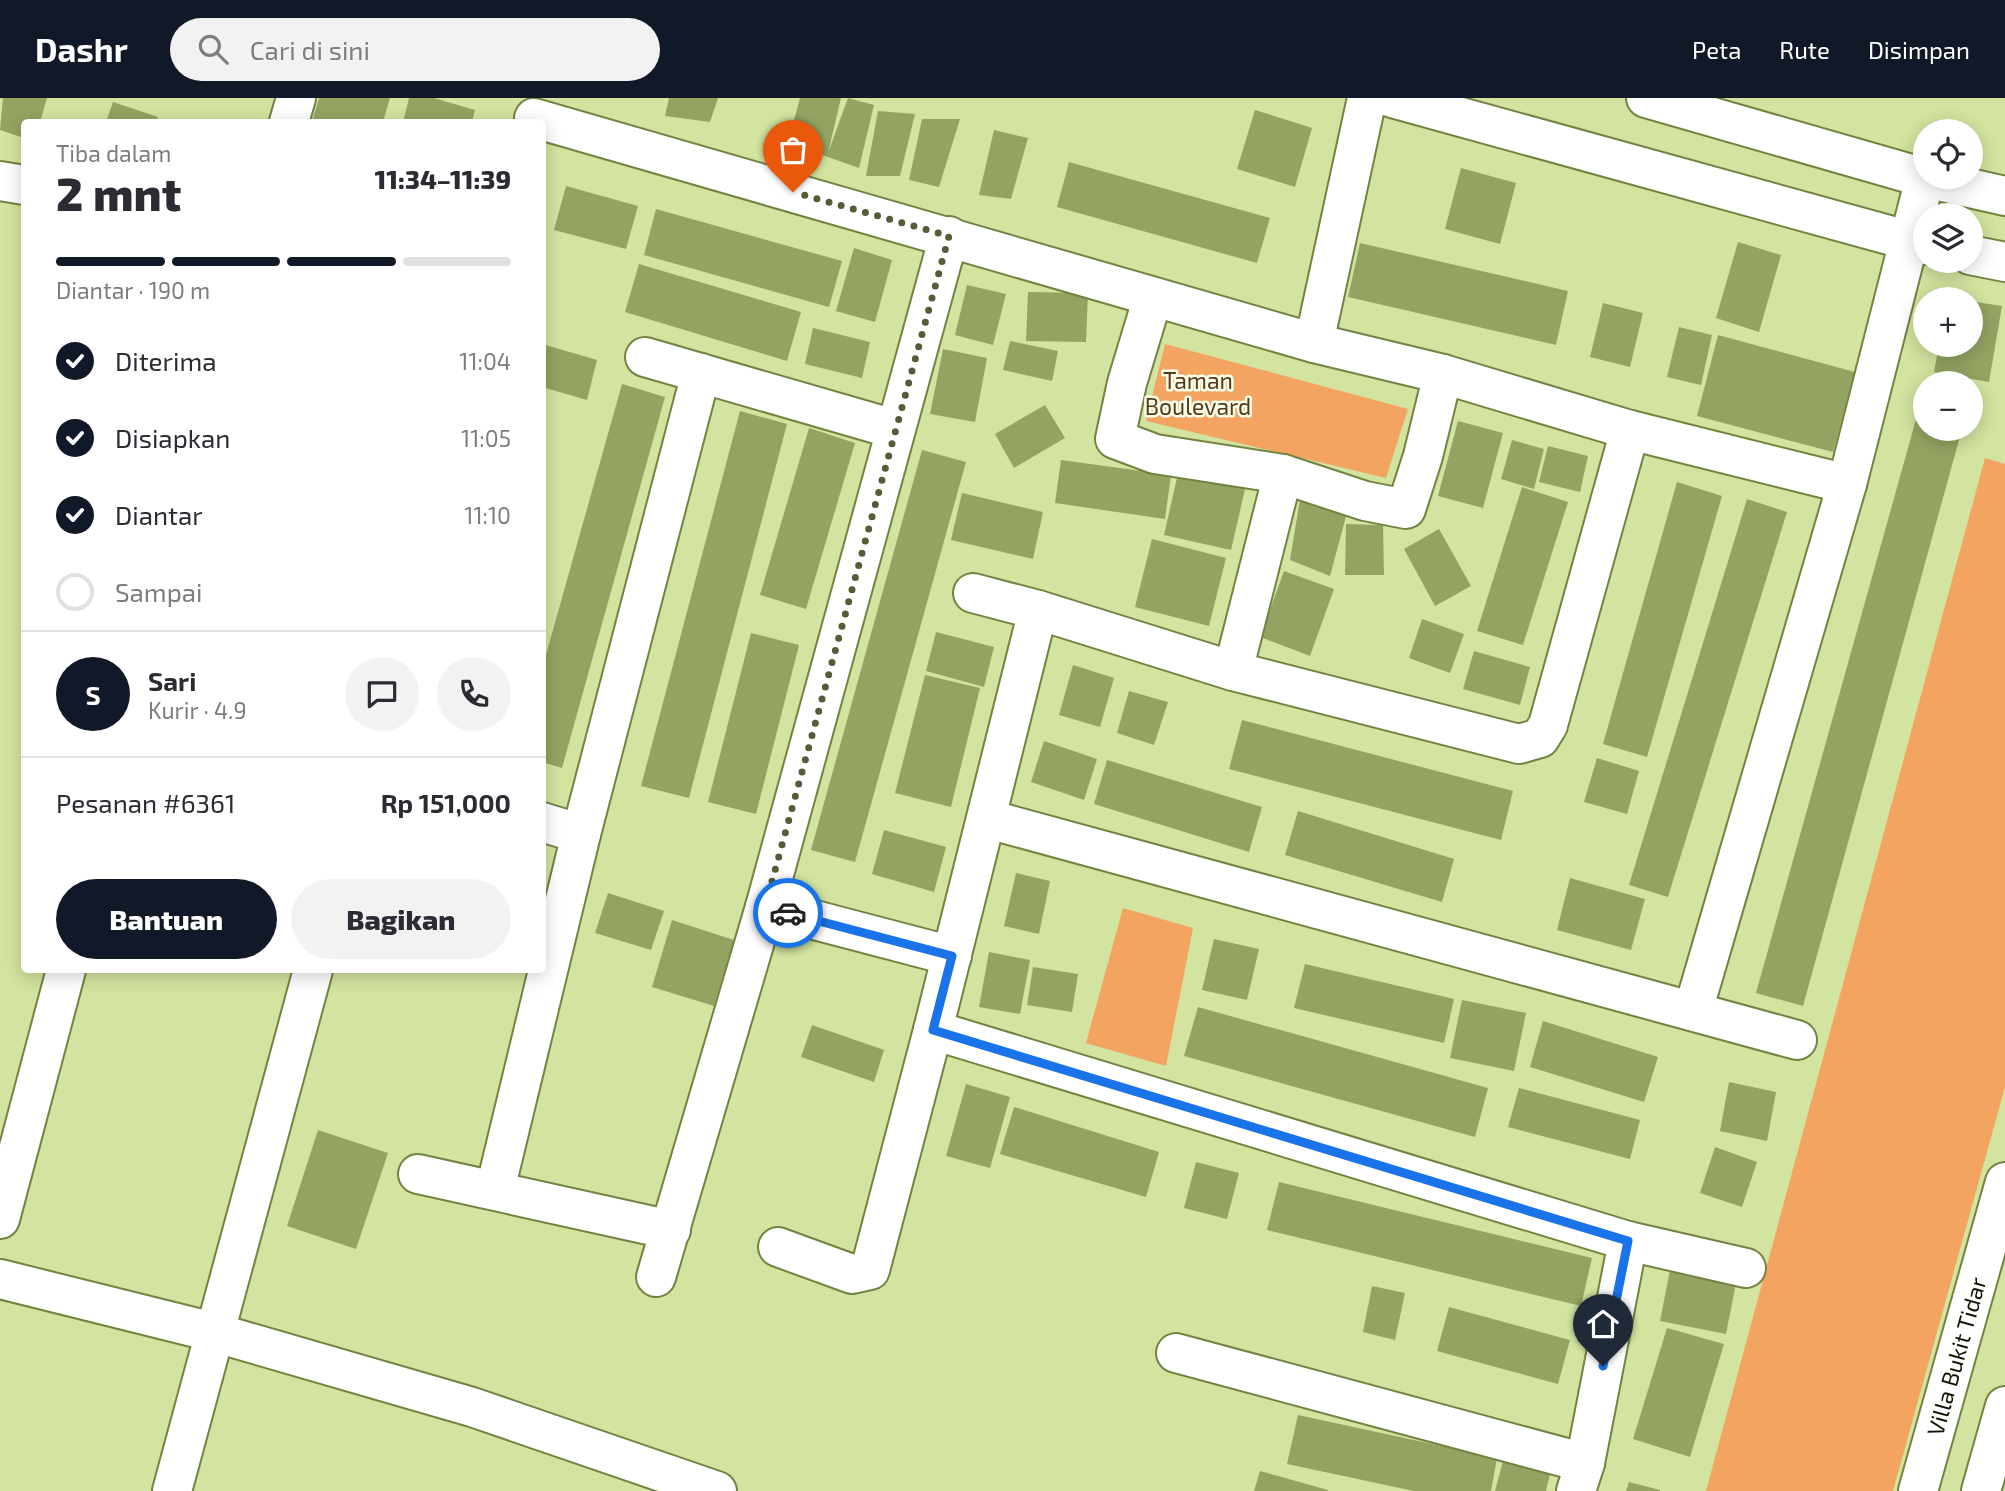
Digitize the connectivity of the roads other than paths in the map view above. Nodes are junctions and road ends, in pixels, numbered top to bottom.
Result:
1 (296, 98) edge
2 (1367, 98) edge
3 (1392, 98) edge
4 (1646, 98) edge
5 (536, 113) edge
6 (290, 119) edge
7 (1913, 175) edge
8 (0, 181) edge
9 (21, 184) edge
10 (1974, 189) edge
11 (2005, 196) edge
12 (949, 236) junction
13 (1913, 242) edge
14 (1913, 253) edge
15 (1983, 258) edge
16 (2005, 262) edge
17 (1153, 297) junction
18 (1314, 343) junction
19 (645, 357) dead end
20 (701, 373) junction
21 (1443, 374) junction
22 (894, 429) junction
23 (1630, 430) junction
24 (1283, 474) junction
25 (1847, 484) junction
26 (973, 593) dead end
27 (1038, 610) junction
28 (1233, 671) junction
29 (988, 819) junction
30 (546, 823) edge
31 (582, 834) junction
32 (765, 907) junction
33 (952, 956) junction
34 (65, 973) edge
35 (312, 973) edge
36 (1693, 1011) junction
37 (933, 1030) junction
38 (1797, 1040) dead end
39 (418, 1174) dead end
40 (2005, 1182) edge
41 (495, 1190) junction
42 (2, 1200) edge
43 (671, 1230) junction
44 (1628, 1241) junction
45 (778, 1247) dead end
46 (1746, 1268) dead end
47 (656, 1277) dead end
48 (0, 1279) edge
49 (214, 1332) junction
50 (1176, 1353) dead end
51 (2005, 1406) edge
52 (1580, 1477) edge
53 (172, 1491) edge
54 (717, 1491) edge
55 (1918, 1491) edge
56 (1981, 1491) edge

1 - 6 street
2 - 18 street
3 - 13 street
4 - 7 street
5 - 12 street
8 - 9 street
10 - 11 street
12 - 17 street
12 - 22 street
14 - 25 street
15 - 16 street
17 - 18 street
17 - 24 street
18 - 21 street
19 - 20 street
20 - 22 street
20 - 31 street
21 - 23 street
21 - 24 street
22 - 32 street
23 - 25 street
23 - 28 street
24 - 28 street
25 - 36 street
26 - 27 street
27 - 28 street
27 - 29 street
29 - 33 street
29 - 36 street
30 - 31 street
31 - 41 street
32 - 33 street
32 - 43 street
33 - 37 street
34 - 42 street
35 - 49 street
36 - 38 street
37 - 44 street
37 - 45 street
39 - 41 street
40 - 55 street, Villa Bukit Tidar
41 - 43 street
43 - 47 street
44 - 46 street
44 - 52 street
48 - 49 street
49 - 53 street
49 - 54 street
50 - 52 street
51 - 56 street

